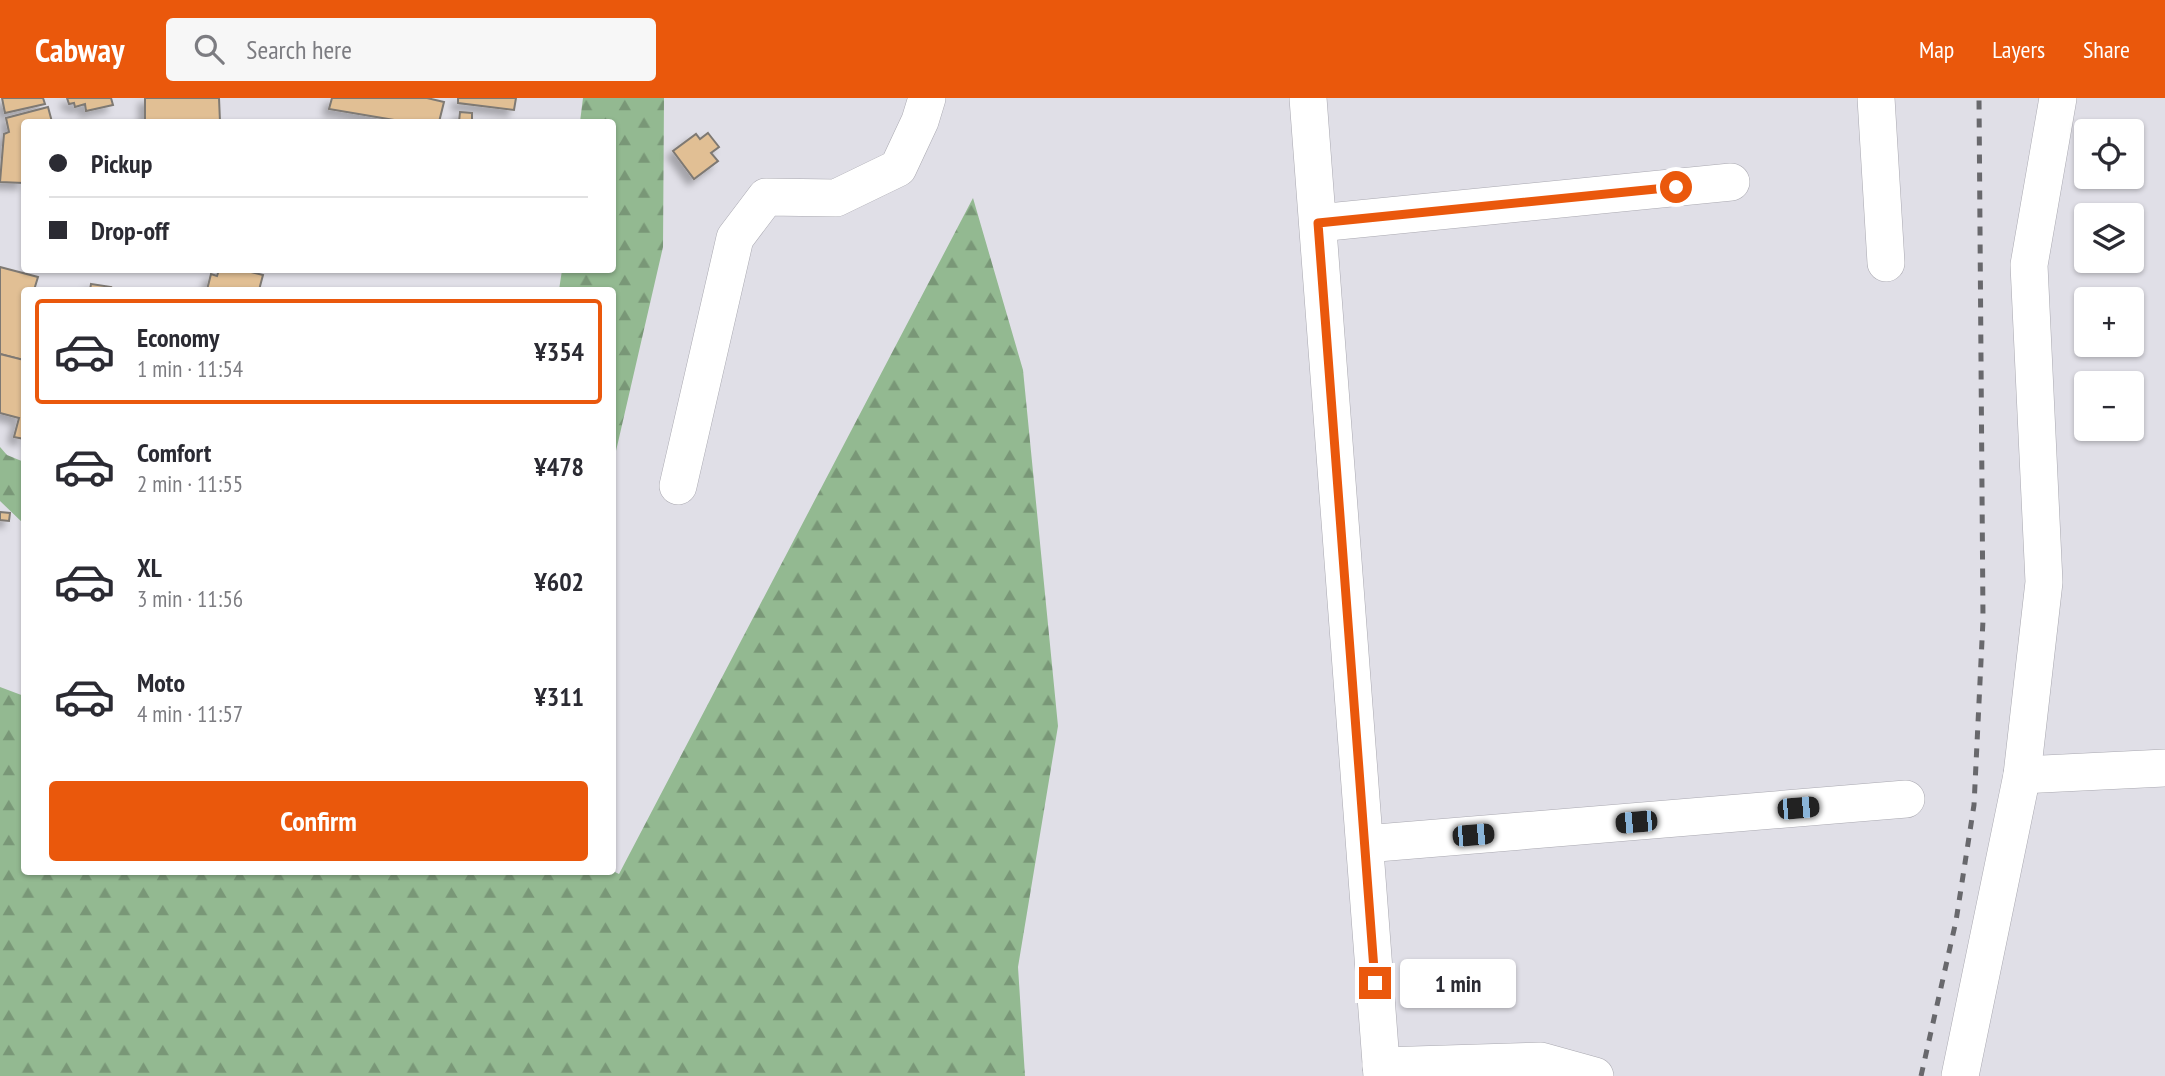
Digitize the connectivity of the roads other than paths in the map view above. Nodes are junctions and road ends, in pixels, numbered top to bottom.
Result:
1 (927, 98) edge
2 (1308, 98) edge
3 (1876, 98) edge
4 (2058, 98) edge
5 (1731, 182) dead end
6 (1318, 223) junction
7 (1886, 263) dead end
8 (678, 485) dead end
9 (2165, 768) edge
10 (2022, 775) junction
11 (1906, 799) dead end
12 (1365, 844) junction
13 (1382, 1071) edge
14 (1595, 1076) edge
15 (1960, 1076) edge

1 - 8 street
2 - 6 street
3 - 7 street
4 - 10 street
5 - 6 street
6 - 12 street
9 - 10 street
10 - 15 street
11 - 12 street
12 - 13 street
13 - 14 street

